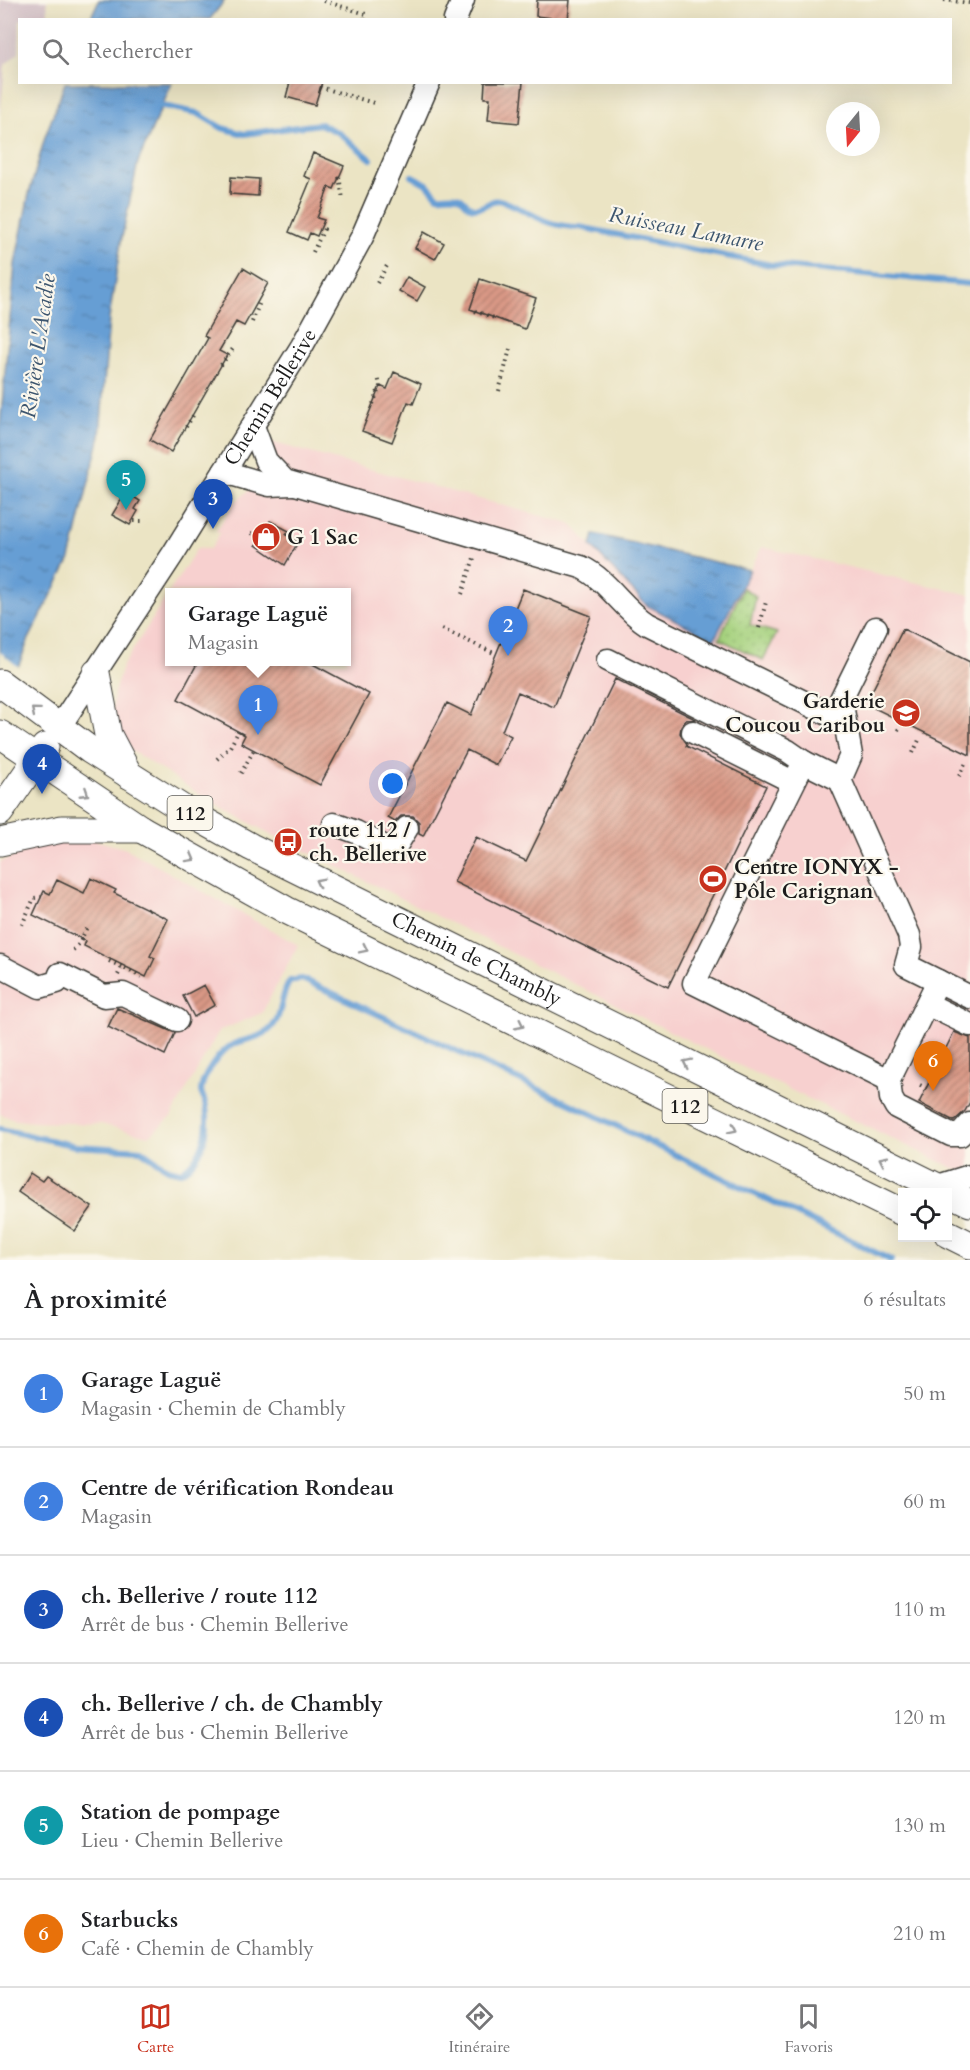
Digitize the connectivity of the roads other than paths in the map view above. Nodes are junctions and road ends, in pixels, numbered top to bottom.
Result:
1 (463, 0) edge
2 (456, 18) edge
3 (428, 84) edge
4 (253, 426) junction
5 (224, 472) junction
6 (291, 484) junction
7 (876, 628) dead end
8 (608, 660) dead end
9 (96, 673) junction
10 (6, 688) edge
11 (844, 722) junction
12 (58, 729) junction
13 (693, 732) dead end
14 (0, 734) edge
15 (36, 760) junction
16 (804, 762) junction
17 (129, 776) junction
18 (840, 780) junction
19 (794, 782) junction
20 (0, 812) edge
21 (334, 824) dead end
22 (407, 828) dead end
23 (141, 829) junction
24 (0, 842) edge
25 (0, 966) edge
26 (938, 981) junction
27 (970, 997) edge
28 (927, 1004) junction
29 (177, 1020) dead end
30 (970, 1025) edge
31 (889, 1080) junction
32 (970, 1124) edge
33 (970, 1176) edge
34 (936, 1186) junction
35 (970, 1203) edge
36 (898, 1210) edge
37 (952, 1236) edge
38 (970, 1245) edge

1 - 2 street
3 - 4 street, Chemin Bellerive
4 - 5 street, Chemin Bellerive
4 - 6 street
5 - 6 street
5 - 9 street, Chemin Bellerive
6 - 11 street
7 - 11 street
8 - 16 street
9 - 12 street, Chemin Bellerive
9 - 17 main road
12 -> 10 main road, Chemin de Chambly / 112
11 - 18 street
12 - 15 main road, Chemin Bellerive
12 - 17 main road, Chemin de Chambly / 112
13 - 19 street
14 - 15 main road, Chemin de Chambly / 112
15 - 20 main road, Chemin Bellerive
15 -> 23 main road, Chemin de Chambly / 112
16 - 18 street
16 - 19 street
34 -> 17 main road, Chemin de Chambly / 112
18 - 26 street
19 - 31 street
21 - 22 street
23 - 24 main road
23 -> 36 main road, Chemin de Chambly / 112
25 - 29 street
26 - 27 street
26 - 28 street
28 - 30 street
28 - 31 street
31 - 32 street
33 - 34 street
34 - 35 main road, Chemin de Chambly / 112
37 - 38 main road

